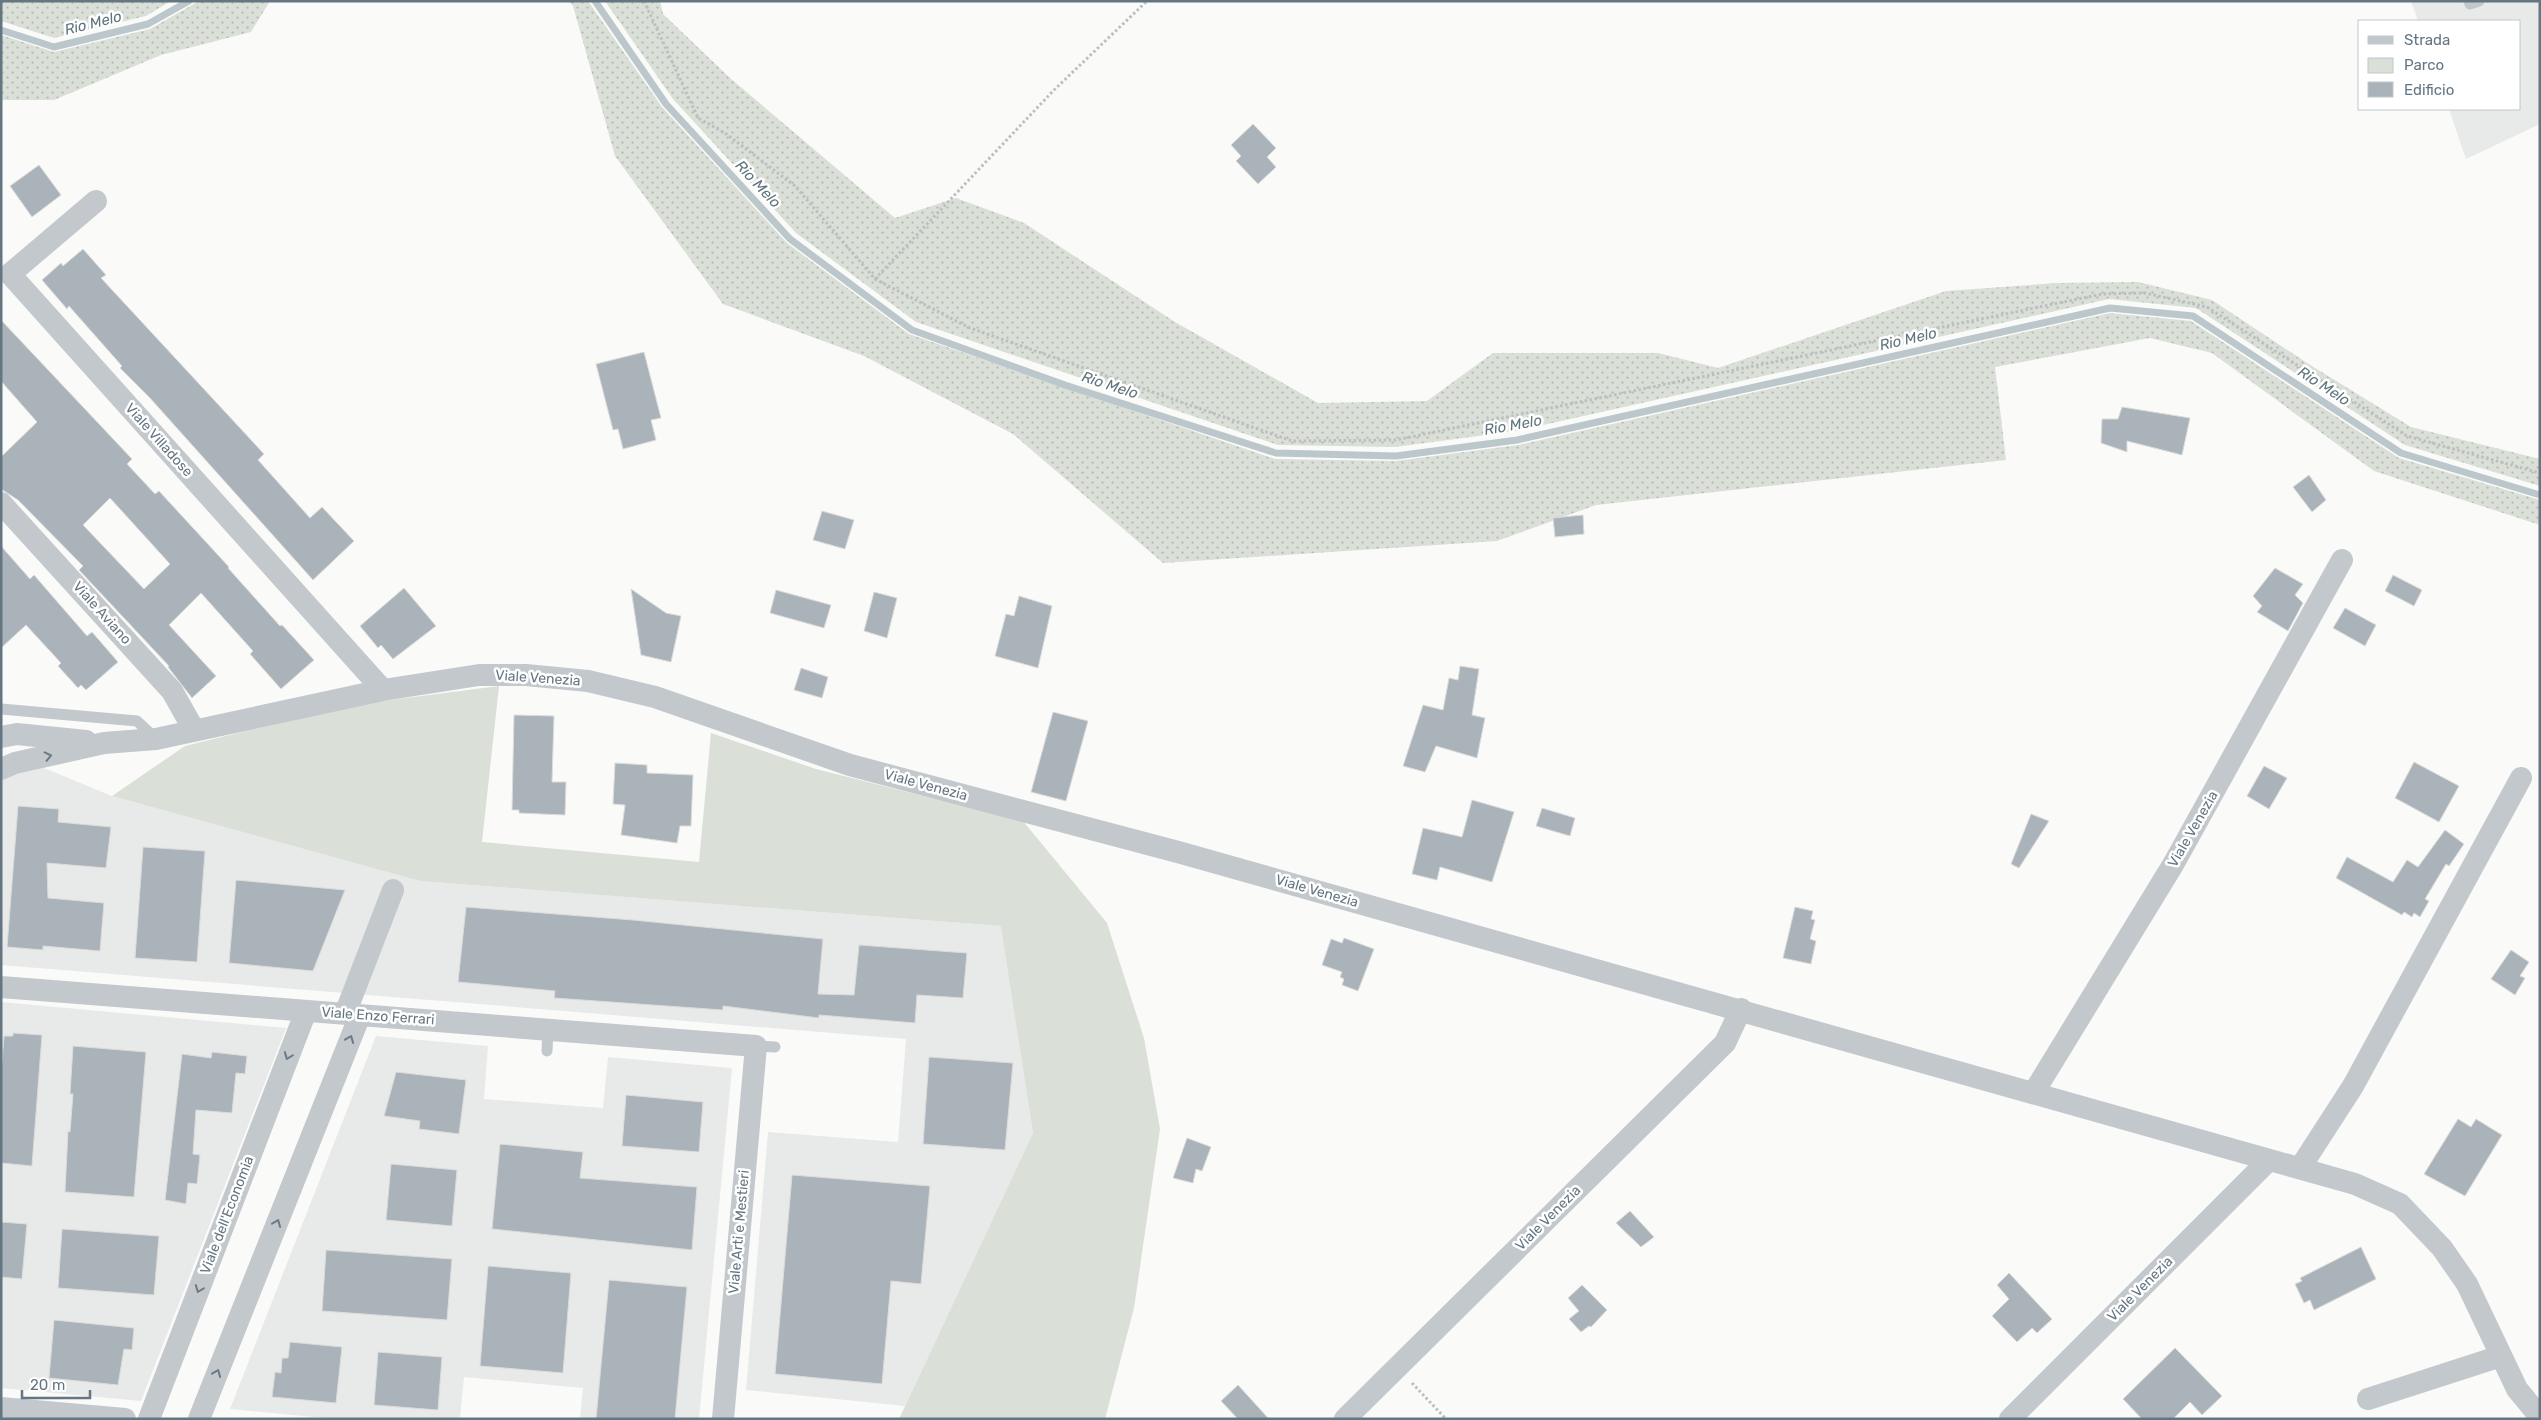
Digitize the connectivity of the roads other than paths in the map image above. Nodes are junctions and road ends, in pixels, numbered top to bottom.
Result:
1 (2469, 1) edge
2 (2479, 1) edge
3 (96, 201) dead end
4 (1, 502) edge
5 (2342, 560) dead end
6 (383, 690) junction
7 (1, 709) edge
8 (194, 730) junction
9 (7, 734) edge
10 (156, 739) junction
11 (104, 743) junction
12 (1, 769) edge
13 (2521, 778) dead end
14 (393, 890) dead end
15 (1, 987) edge
16 (1741, 1009) junction
17 (306, 1011) junction
18 (353, 1014) junction
19 (765, 1047) joint
20 (2034, 1092) junction
21 (2270, 1160) junction
22 (2300, 1168) junction
23 (2501, 1356) junction
24 (2368, 1399) dead end
25 (1, 1408) edge
26 (2540, 1418) edge
27 (125, 1419) edge
28 (149, 1419) edge
29 (199, 1419) edge
30 (723, 1419) edge
31 (1344, 1419) edge
32 (2010, 1419) edge

1 - 2 lane
3 - 6 street, Viale Villadose
4 - 8 street, Viale Aviano
5 - 20 street, Viale Venezia
6 - 8 street, Viale Venezia
6 - 16 street, Viale Venezia
7 - 10 lane
8 - 10 street, Viale Venezia
9 - 11 street, Viale Venezia
10 - 11 street, Viale Venezia
12 -> 11 street, Viale Venezia
13 - 22 street
14 - 18 street
15 - 17 street, Viale Enzo Ferrari
16 - 20 street, Viale Venezia
16 - 31 street, Viale Venezia
17 - 18 street, Viale Enzo Ferrari
17 -> 28 street, Viale dell'Economia
18 - 19 street, Viale Enzo Ferrari
29 -> 18 street
19 - 30 street, Viale Arti e Mestieri
20 - 21 street, Viale Venezia
21 - 22 street, Viale Venezia
21 - 32 street, Viale Venezia
22 - 23 street, Viale Venezia
23 - 24 street
23 - 26 street, Viale Venezia
25 - 27 street

